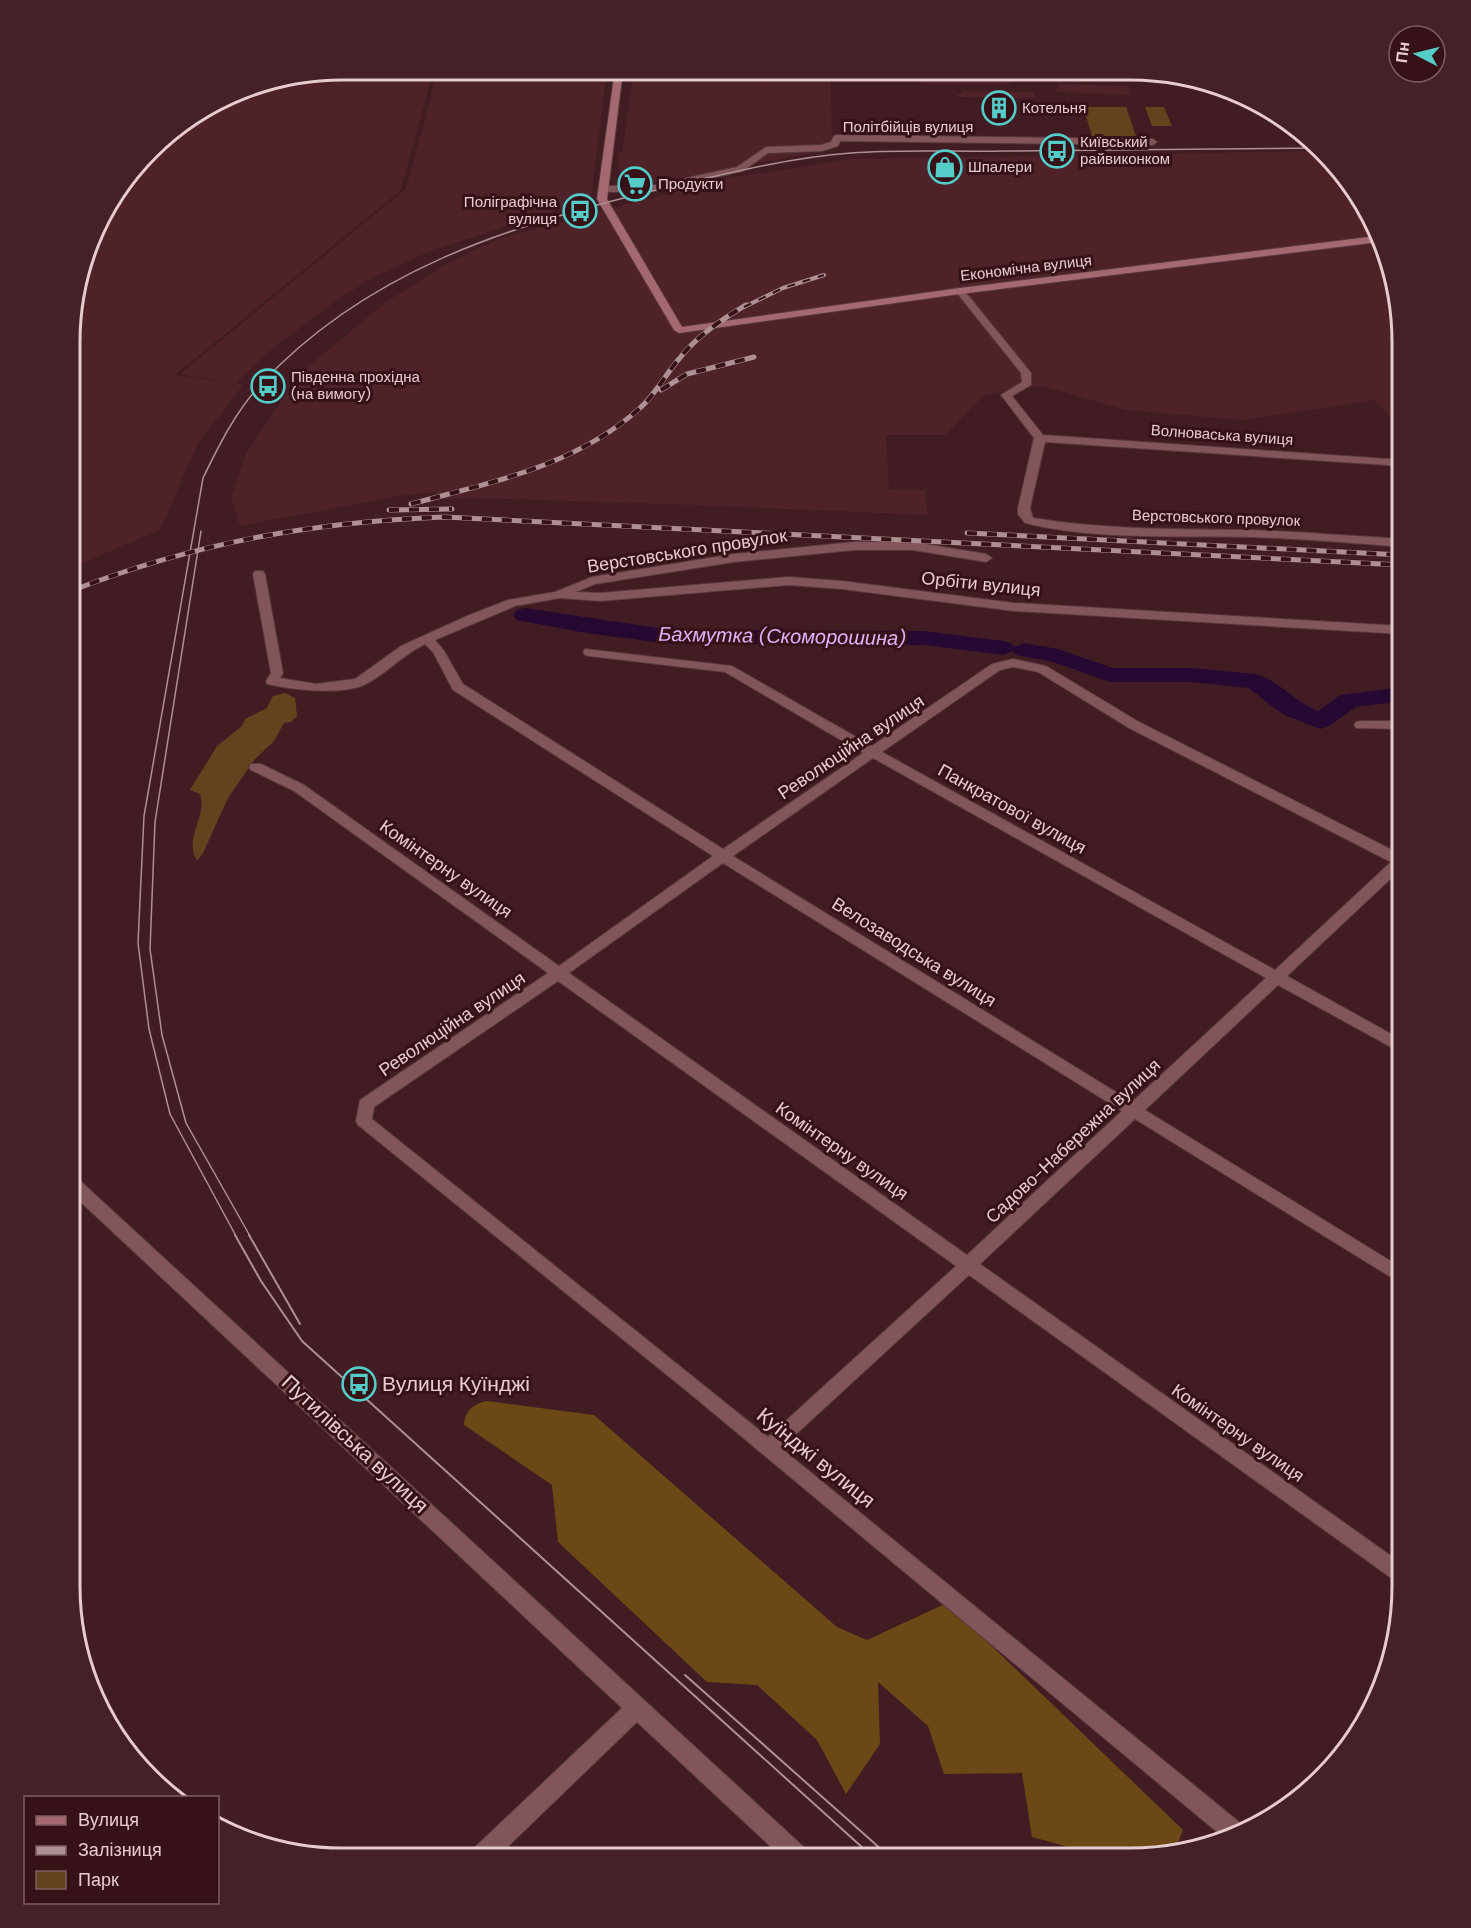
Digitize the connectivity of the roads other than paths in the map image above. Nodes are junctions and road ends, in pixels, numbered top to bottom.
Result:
1 (618, 80) edge
2 (1153, 142) dead end
3 (603, 189) junction
4 (1371, 240) edge
5 (960, 291) junction
6 (1040, 438) junction
7 (1392, 462) edge
8 (1392, 542) edge
9 (986, 558) dead end
10 (259, 574) dead end
11 (558, 595) junction
12 (1392, 629) edge
13 (427, 639) junction
14 (589, 652) dead end
15 (1392, 725) edge
16 (1361, 726) dead end
17 (874, 753) junction
18 (256, 767) dead end
19 (723, 856) junction
20 (1392, 856) edge
21 (1392, 870) edge
22 (559, 974) junction
23 (1278, 978) junction
24 (1392, 1041) edge
25 (1134, 1111) junction
26 (364, 1121) joint
27 (80, 1191) edge
28 (969, 1265) junction
29 (1392, 1271) edge
30 (768, 1448) junction
31 (1392, 1568) edge
32 (636, 1709) junction
33 (1230, 1829) edge
34 (490, 1848) edge
35 (788, 1848) edge

1 - 3 street
2 - 3 street, Політбійців вулиця
3 - 5 street, Економічна вулиця
4 - 5 street, Економічна вулиця
5 - 6 street
6 - 7 street, Волноваська вулиця
6 - 8 street, Верстовського провулок
9 - 11 street, Верстовського провулок
10 - 13 street, Верстовського провулок
11 - 12 street, Орбіти вулиця
11 - 13 street, Верстовського провулок
13 - 19 street, Велозаводська вулиця
14 - 17 street, Панкратової вулиця
15 - 16 street
17 - 19 street, Революційна вулиця
17 - 20 street, Революційна вулиця
17 - 23 street, Панкратової вулиця
18 - 22 street, Комінтерну вулиця
19 - 22 street, Революційна вулиця
19 - 25 street, Велозаводська вулиця
21 - 23 street, Садово-Набережна вулиця
22 - 26 street, Революційна вулиця
22 - 28 street, Комінтерну вулиця
23 - 24 street, Панкратової вулиця
23 - 25 street, Садово-Набережна вулиця
25 - 28 street, Садово-Набережна вулиця
25 - 29 street, Велозаводська вулиця
26 - 30 street, Куїнджі вулиця
27 - 32 street, Путилівська вулиця
28 - 30 street, Садово-Набережна вулиця
28 - 31 street, Комінтерну вулиця
30 - 33 street, Куїнджі вулиця
32 - 34 street
32 - 35 street, Путилівська вулиця

